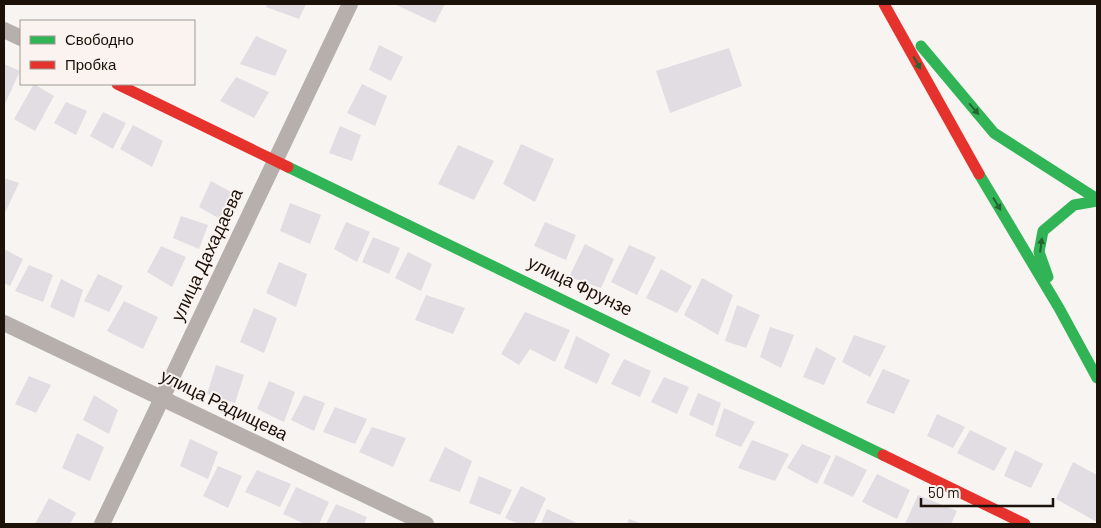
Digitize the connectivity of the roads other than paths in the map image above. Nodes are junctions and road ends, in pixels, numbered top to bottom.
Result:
1 (350, 4) edge
2 (885, 4) edge
3 (4, 30) edge
4 (20, 38) edge
5 (118, 85) edge
6 (274, 160) junction
7 (1097, 200) edge
8 (1059, 308) junction
9 (4, 323) edge
10 (1097, 378) edge
11 (163, 397) junction
12 (102, 524) edge
13 (426, 524) edge
14 (1025, 524) edge

1 - 6 street, улица Дахадаева
2 -> 7 street
2 -> 8 street
3 - 4 street
5 - 6 street, улица Фрунзе
6 - 11 street, улица Дахадаева
6 - 14 street, улица Фрунзе
8 -> 7 street
8 - 10 street
9 - 11 street, улица Радищева
11 - 12 street, улица Дахадаева
11 - 13 street, улица Радищева

